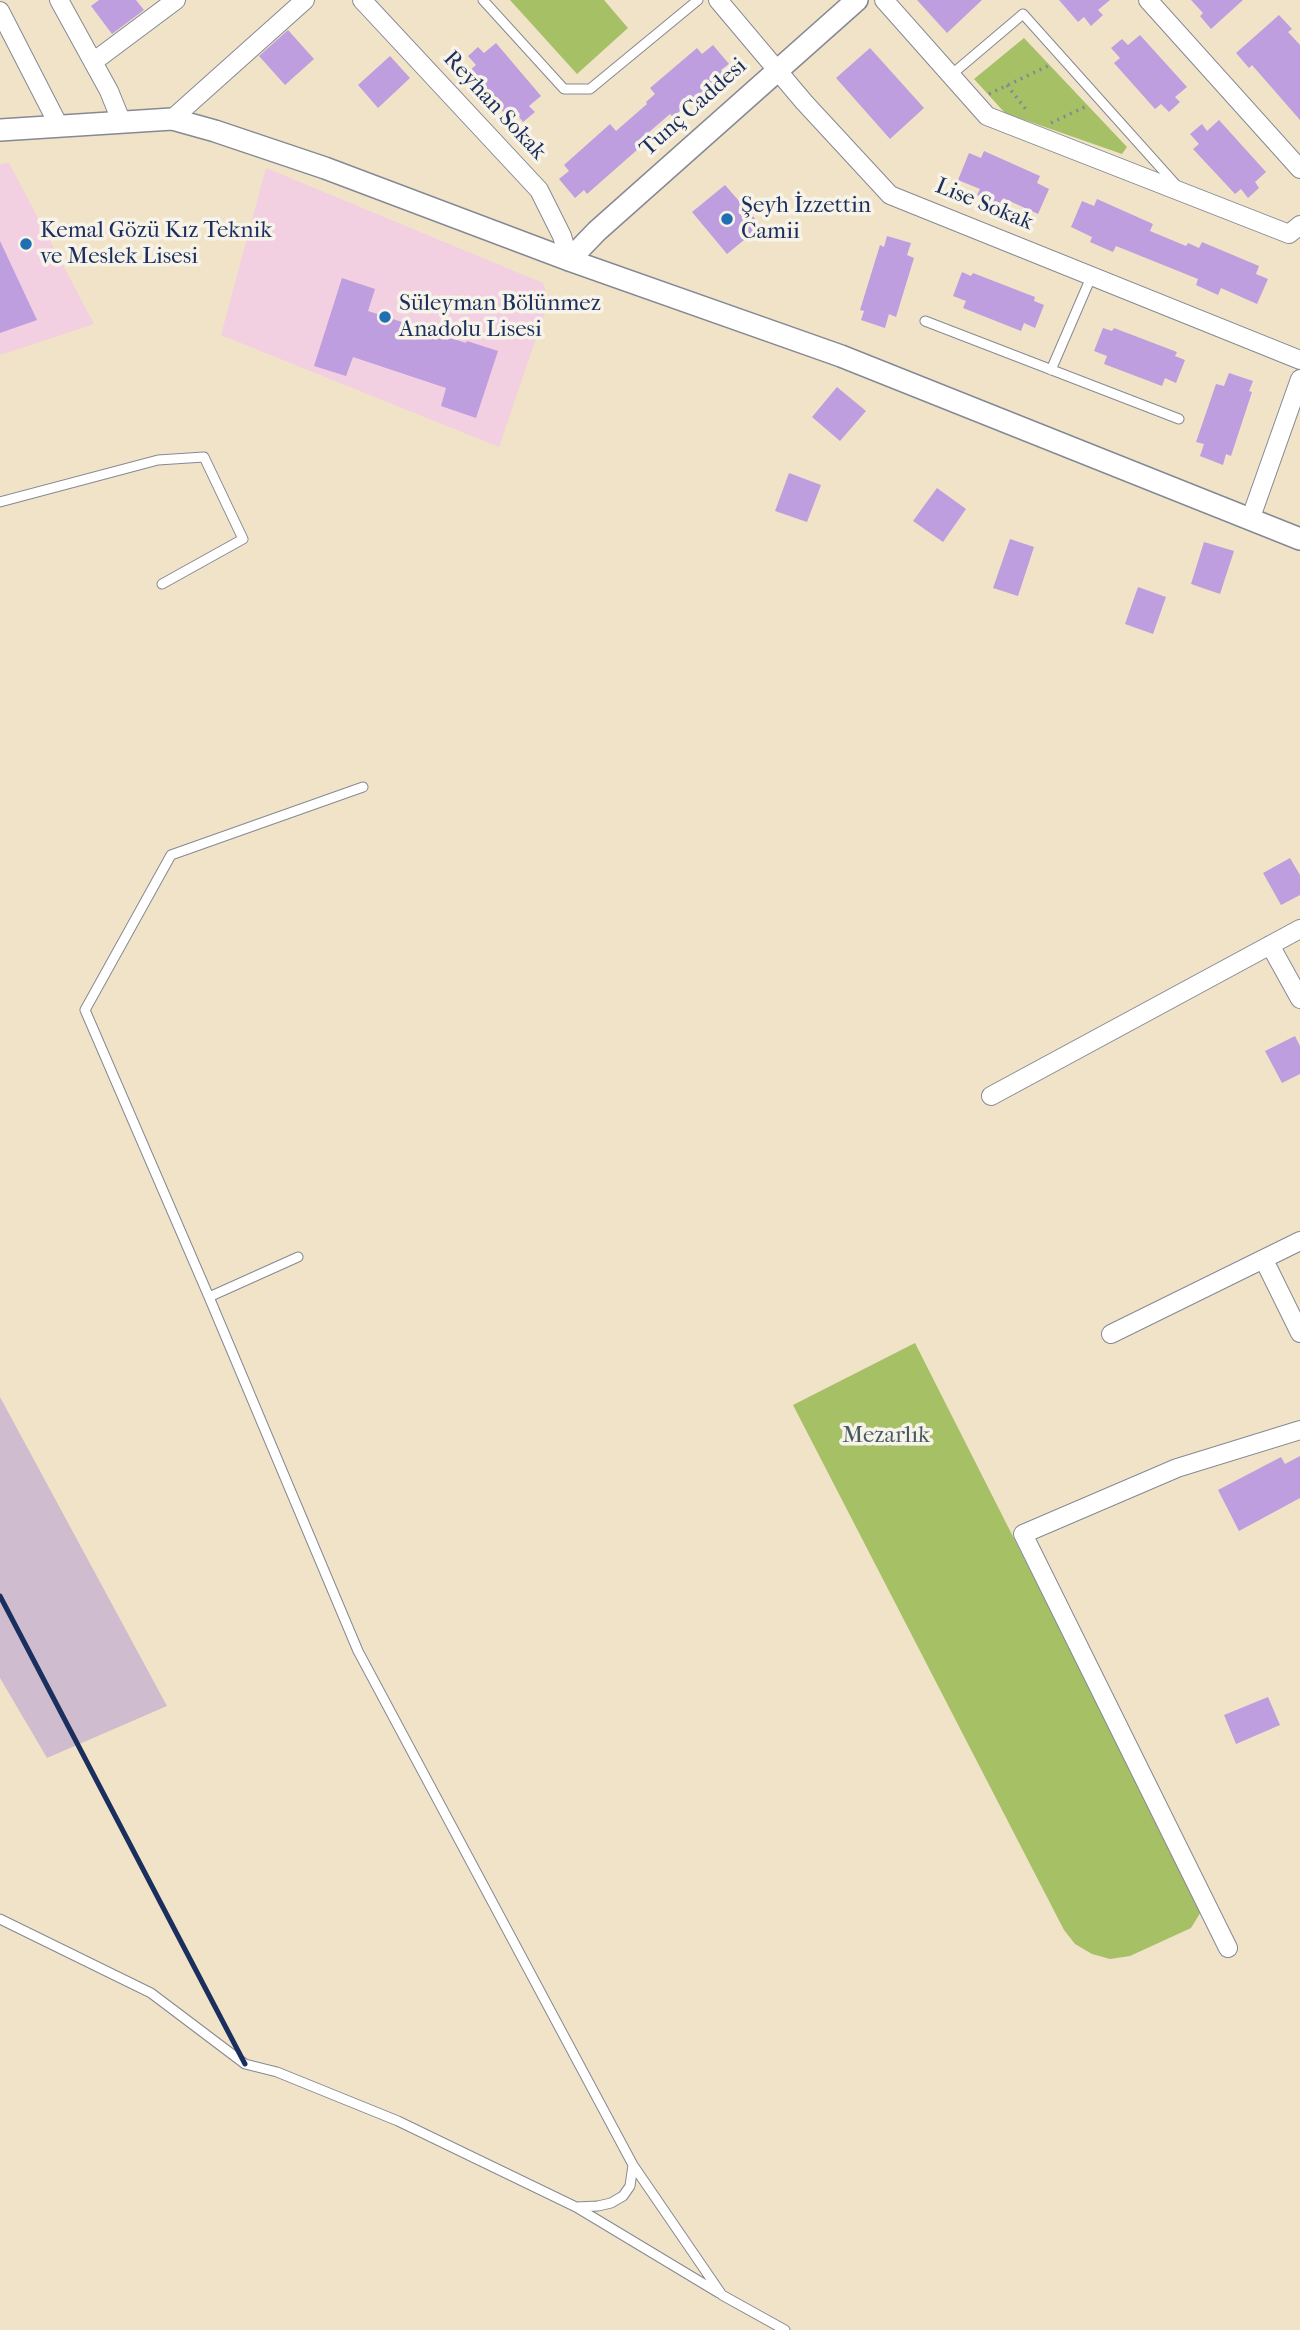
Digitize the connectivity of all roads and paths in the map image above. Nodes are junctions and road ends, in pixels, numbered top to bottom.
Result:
1 (59, 0) edge
2 (176, 0) edge
3 (305, 0) edge
4 (362, 0) edge
5 (483, 0) edge
6 (698, 0) edge
7 (718, 0) edge
8 (857, 0) edge
9 (884, 0) edge
10 (1148, 0) edge
11 (0, 11) edge
12 (1063, 59) junction
13 (93, 62) junction
14 (777, 69) junction
15 (951, 75) junction
16 (1007, 85) junction
17 (1100, 100) junction
18 (974, 101) junction
19 (172, 119) junction
20 (122, 123) junction
21 (59, 126) junction
22 (0, 130) edge
23 (1035, 130) junction
24 (1300, 169) edge
25 (1182, 192) junction
26 (1300, 225) edge
27 (569, 260) junction
28 (1092, 275) junction
29 (925, 321) dead end
30 (1300, 360) edge
31 (1051, 370) junction
32 (1299, 383) edge
33 (1179, 419) dead end
34 (0, 502) edge
35 (1250, 520) junction
36 (1300, 540) edge
37 (162, 584) dead end
38 (363, 786) dead end
39 (1300, 929) edge
40 (1270, 945) junction
41 (1300, 999) edge
42 (991, 1096) dead end
43 (1300, 1241) edge
44 (298, 1257) dead end
45 (1264, 1260) junction
46 (209, 1297) junction
47 (1300, 1333) edge
48 (1111, 1334) dead end
49 (1300, 1430) edge
50 (0, 1919) edge
51 (1228, 1948) dead end
52 (632, 2165) junction
53 (576, 2207) junction
54 (722, 2295) junction
55 (785, 2330) edge

1 - 13 street
2 - 13 street
3 - 19 street
4 - 27 street, Reyhan Sokak
5 - 6 lane
7 - 14 street, Lise Sokak
8 - 14 street, Tunç Caddesi
9 - 15 street
10 - 24 street
11 - 21 street
12 - 15 lane
12 - 16 path
12 - 17 lane
13 - 20 street
14 - 27 street, Tunç Caddesi
14 - 28 street, Lise Sokak
15 - 18 street
16 - 18 path
16 - 23 path
17 - 23 path
17 - 25 lane
18 - 23 street
19 - 20 street
19 - 27 street
20 - 21 street
21 - 22 street
23 - 25 street
25 - 26 street
27 - 35 street
28 - 30 street, Lise Sokak
28 - 31 lane
29 - 31 lane
31 - 33 lane
32 - 35 street
34 - 37 lane
35 - 36 street
38 - 46 lane
39 - 40 street
40 - 41 street
40 - 42 street
43 - 45 street
44 - 46 lane
45 - 47 street
45 - 48 street
46 - 52 lane
49 - 51 street
50 - 53 lane
52 - 53 lane
52 - 54 lane
53 - 54 lane
54 - 55 lane

